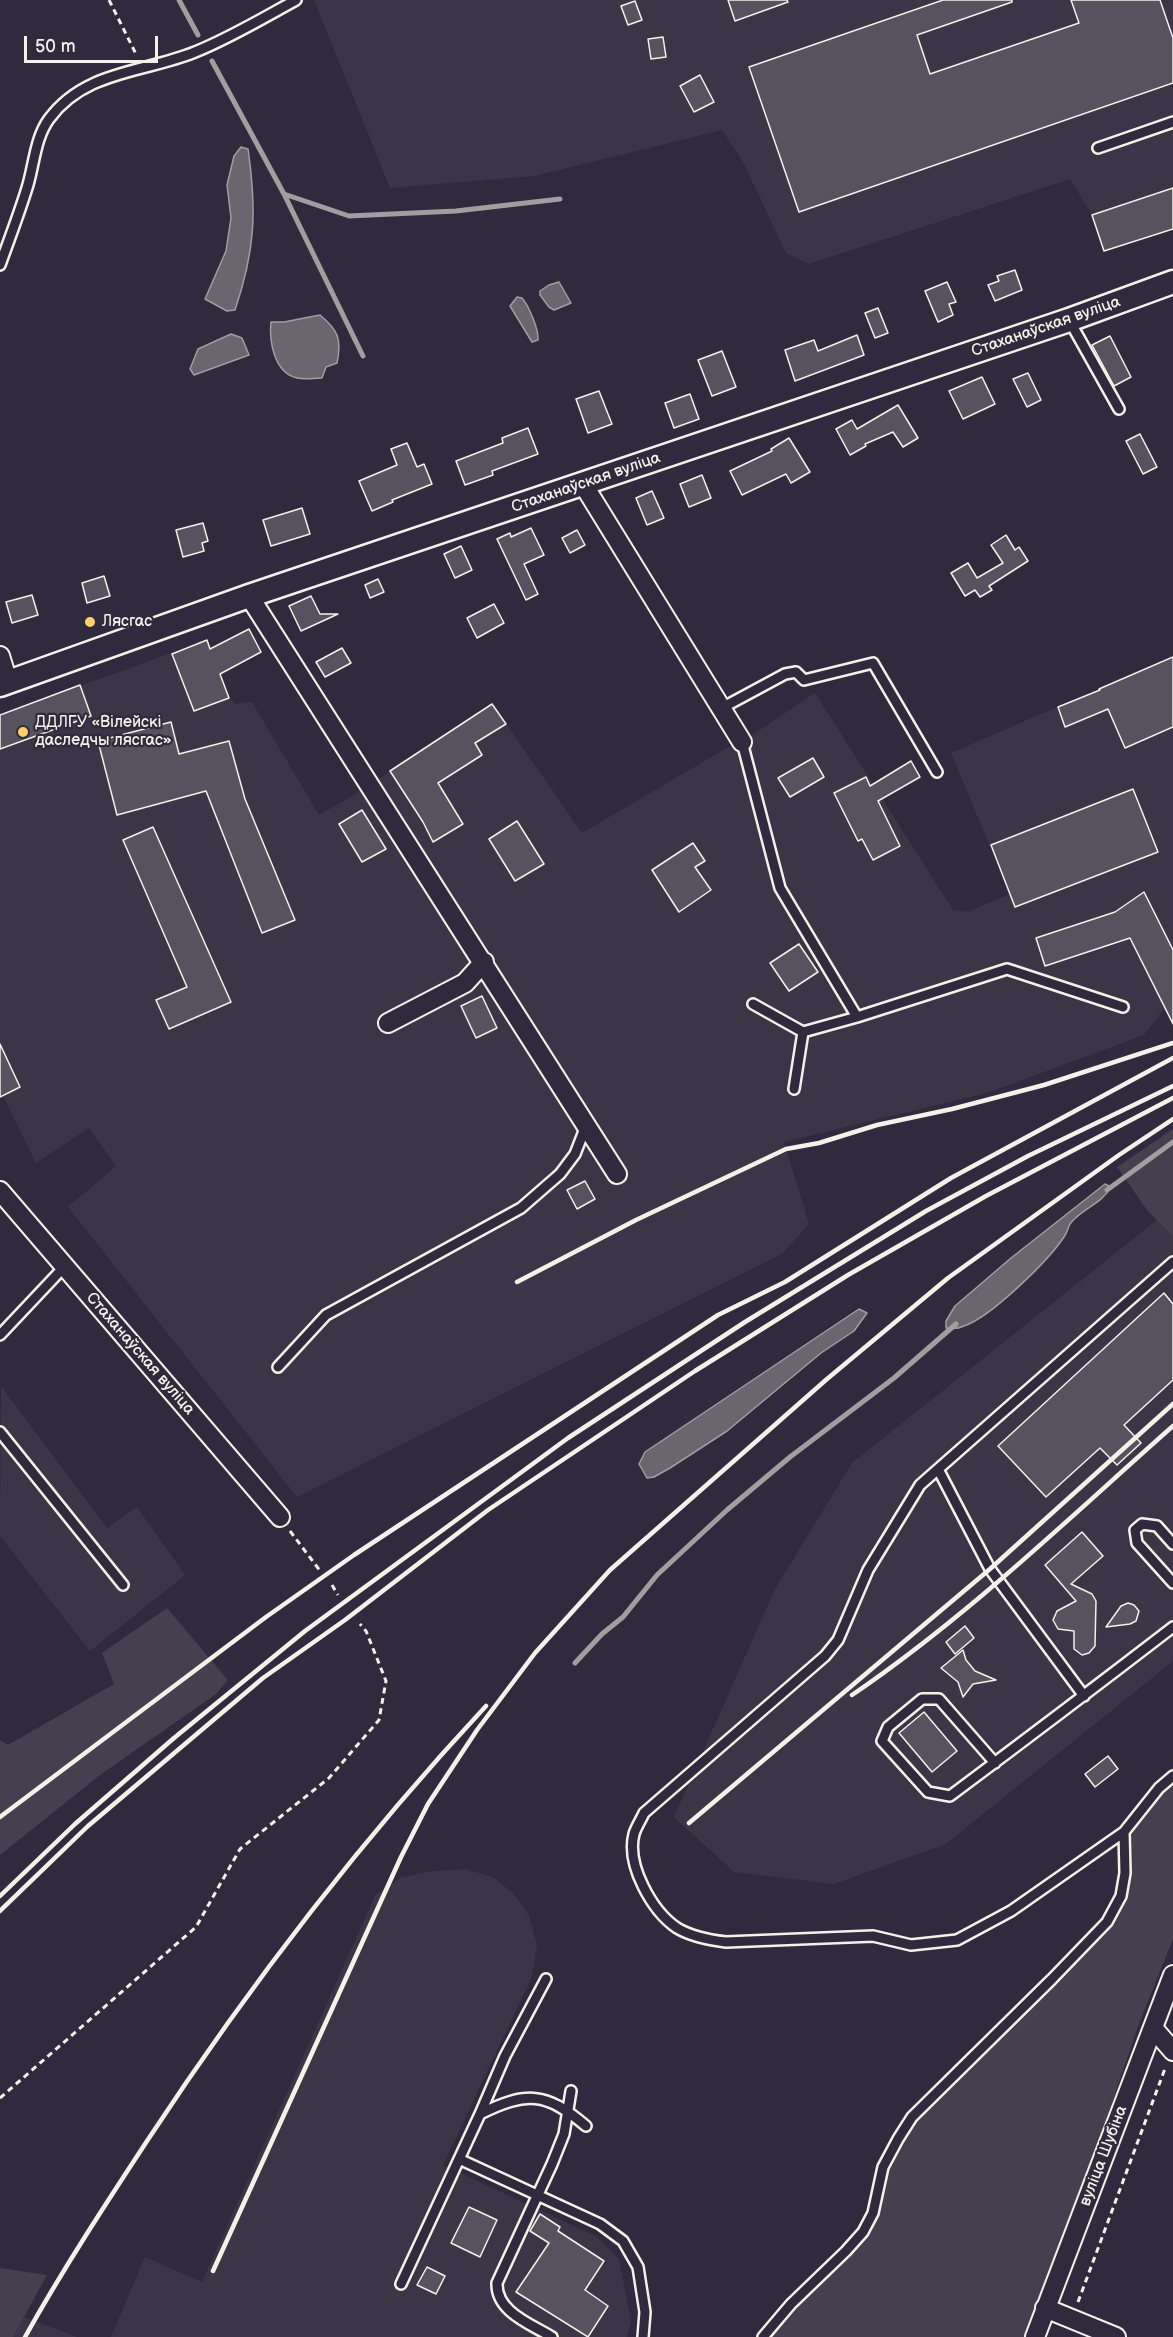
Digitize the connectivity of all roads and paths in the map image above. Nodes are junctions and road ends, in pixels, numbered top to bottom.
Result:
1 (109, 0) edge
2 (296, 0) edge
3 (142, 69) junction
4 (1173, 122) edge
5 (1098, 148) dead end
6 (0, 266) edge
7 (1173, 282) edge
8 (1069, 320) junction
9 (1119, 409) dead end
10 (583, 484) junction
11 (249, 596) junction
12 (0, 656) edge
13 (4, 683) edge
14 (720, 709) junction
15 (742, 742) joint
16 (938, 772) dead end
17 (483, 962) junction
18 (753, 1004) dead end
19 (1123, 1007) dead end
20 (857, 1017) junction
21 (388, 1023) dead end
22 (803, 1032) junction
23 (795, 1089) dead end
24 (586, 1126) junction
25 (617, 1174) dead end
26 (0, 1191) edge
27 (1173, 1262) edge
28 (65, 1266) junction
29 (0, 1335) edge
30 (278, 1367) dead end
31 (0, 1432) edge
32 (938, 1469) junction
33 (280, 1517) joint
34 (1173, 1544) edge
35 (321, 1572) dead end
36 (1173, 1583) edge
37 (332, 1585) dead end
38 (123, 1586) dead end
39 (338, 1594) dead end
40 (360, 1624) dead end
41 (1173, 1627) edge
42 (1084, 1696) junction
43 (995, 1763) junction
44 (1173, 1776) edge
45 (1124, 1832) junction
46 (1173, 1975) edge
47 (546, 1979) dead end
48 (1153, 2028) junction
49 (1173, 2051) edge
50 (571, 2091) dead end
51 (0, 2098) edge
52 (568, 2110) junction
53 (480, 2114) junction
54 (586, 2126) dead end
55 (459, 2159) junction
56 (537, 2195) junction
57 (401, 2284) dead end
58 (1045, 2308) junction
59 (1071, 2319) junction
60 (552, 2337) edge
61 (643, 2337) edge
62 (763, 2337) edge
63 (1035, 2337) edge
64 (1116, 2337) edge

1 - 3 path
2 - 3 lane
3 - 6 lane
4 - 5 lane
7 - 8 street, Стаханаўская вуліца
8 - 9 lane
8 - 10 street, Стаханаўская вуліца
10 - 11 street, Стаханаўская вуліца
10 - 14 street
11 - 13 street, Стаханаўская вуліца
11 - 17 street
12 - 13 street
14 - 15 street
14 - 16 lane
15 - 20 lane
17 - 21 street
17 - 24 street
18 - 22 lane
19 - 20 lane
20 - 22 lane
22 - 23 lane
24 - 25 street
24 - 30 lane
26 - 28 street, Стаханаўская вуліца
27 - 32 lane
28 - 29 lane
28 - 33 street, Стаханаўская вуліца
31 - 38 lane
32 - 42 lane
32 - 45 lane
33 - 35 path
34 - 36 lane
37 - 39 path
40 - 51 path
41 - 42 lane
42 - 43 lane
43 - 43 lane
44 - 45 lane
45 - 62 lane
46 - 48 street, вуліца Шубіна
47 - 53 lane
48 - 49 street
48 - 58 street, вуліца Шубіна
49 - 59 path
50 - 52 lane
52 - 53 lane
52 - 54 lane
52 - 56 lane
53 - 55 lane
55 - 56 lane
55 - 57 lane
56 - 60 lane
56 - 61 lane
58 - 59 street
58 - 63 street, вуліца Шубіна
59 - 64 street

